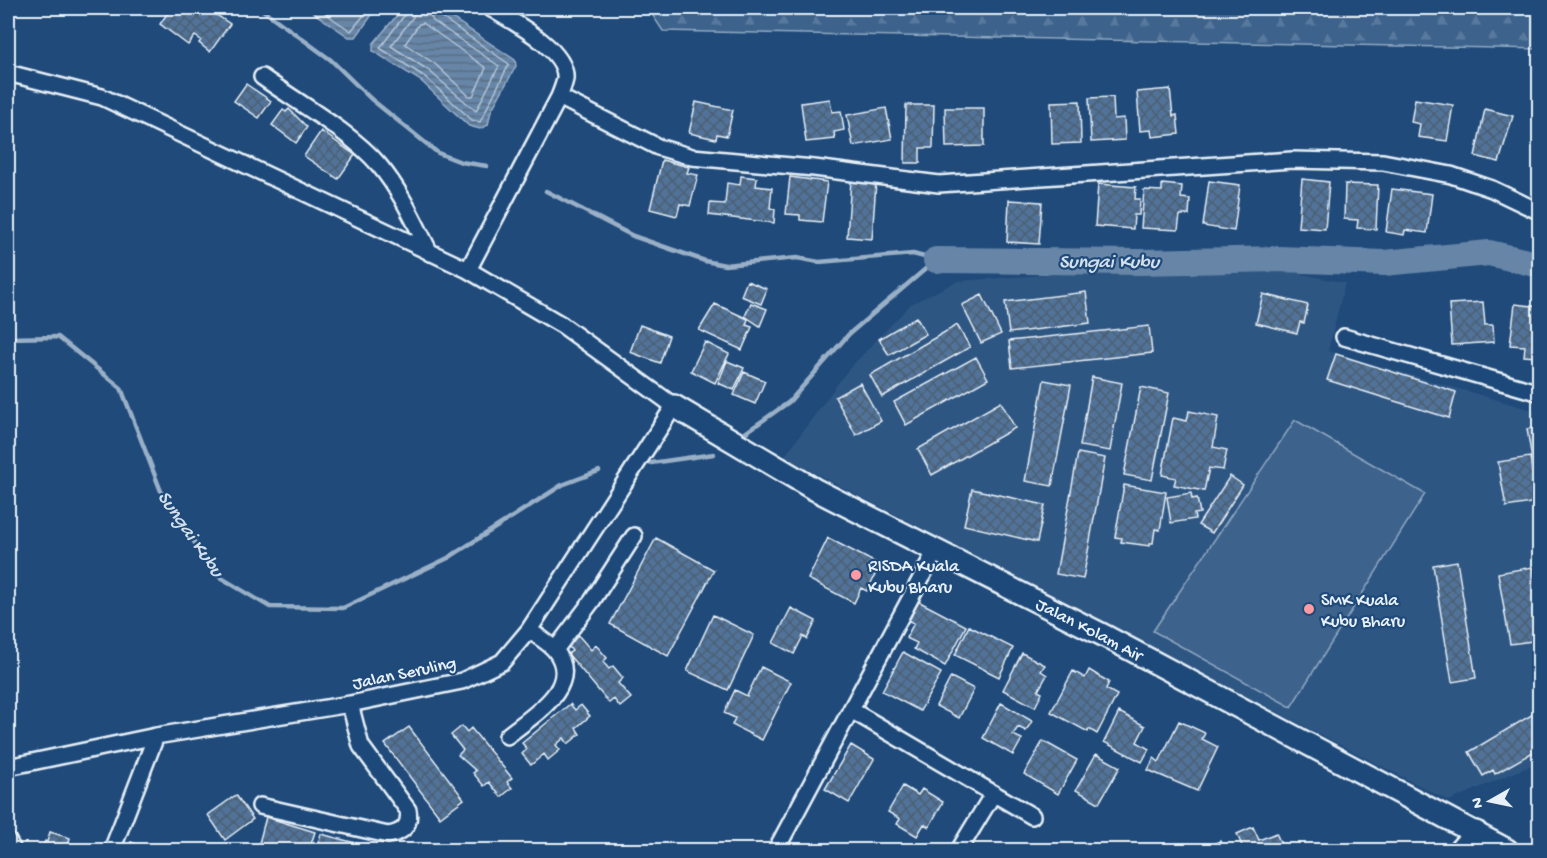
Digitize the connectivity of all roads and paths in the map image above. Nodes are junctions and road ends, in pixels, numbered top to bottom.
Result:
1 (490, 8) edge
2 (8, 73) edge
3 (262, 77) dead end
4 (559, 97) junction
5 (1539, 212) edge
6 (430, 253) junction
7 (468, 270) junction
8 (1344, 337) dead end
9 (1539, 393) edge
10 (674, 405) junction
11 (634, 536) dead end
12 (935, 552) junction
13 (529, 630) junction
14 (555, 650) junction
15 (350, 704) junction
16 (851, 710) junction
17 (156, 736) junction
18 (507, 736) dead end
19 (8, 767) edge
20 (993, 794) junction
21 (260, 806) dead end
22 (1032, 816) dead end
23 (1476, 832) junction
24 (8, 841) edge
25 (13, 850) edge
26 (112, 850) edge
27 (776, 850) edge
28 (959, 850) edge
29 (1460, 850) edge
30 (1507, 850) edge

1 - 4 street
2 - 6 street
3 - 6 street
4 - 5 street
4 - 7 street
6 - 7 street
7 - 10 street
8 - 9 street
10 - 12 street, Jalan Kolam Air
10 - 13 street, Jalan Seruling
11 - 14 street
12 - 16 street
12 - 23 street, Jalan Kolam Air
13 - 14 street
13 - 15 street, Jalan Seruling
14 - 18 street
15 - 17 street, Jalan Seruling
15 - 21 street
16 - 20 street
16 - 27 street
17 - 19 street, Jalan Seruling
17 - 26 street
20 - 22 street
20 - 28 street
23 - 29 street
23 - 30 street, Jalan Kolam Air
24 - 25 street

